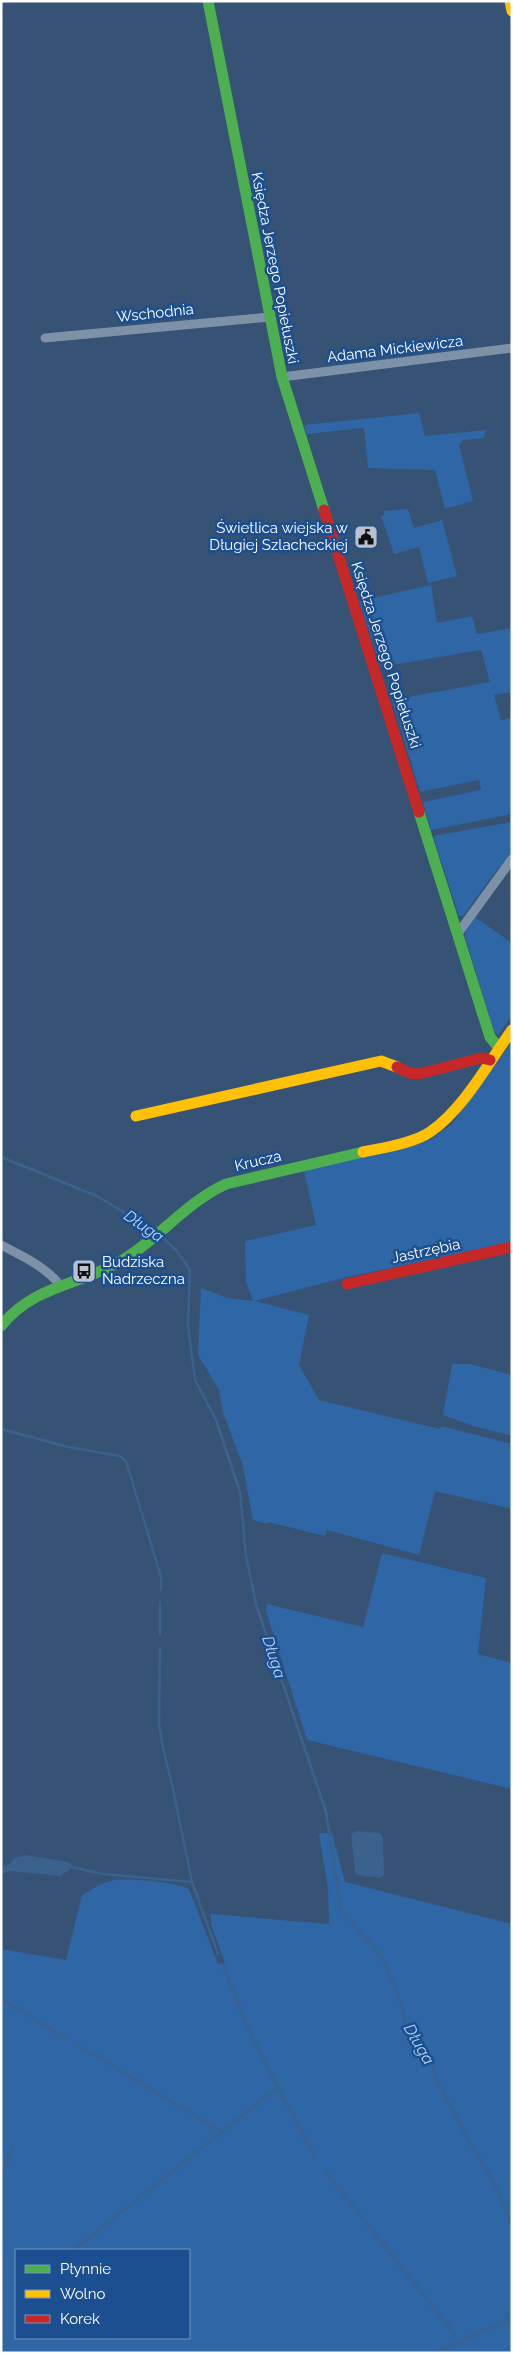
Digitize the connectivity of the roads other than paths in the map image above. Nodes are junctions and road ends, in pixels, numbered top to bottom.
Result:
1 (208, 1) edge
2 (510, 1) edge
3 (512, 11) edge
4 (268, 317) junction
5 (45, 338) dead end
6 (512, 348) edge
7 (282, 377) junction
8 (512, 860) edge
9 (459, 932) junction
10 (512, 1030) edge
11 (499, 1048) junction
12 (490, 1060) junction
13 (136, 1116) dead end
14 (1, 1245) edge
15 (512, 1248) edge
16 (347, 1284) dead end
17 (61, 1286) junction
18 (1, 1326) edge

1 - 4 street, Księdza Jerzego Popiełuszki
2 - 3 street
4 - 5 street, Wschodnia
4 - 7 street, Księdza Jerzego Popiełuszki
6 - 7 street, Adama Mickiewicza
7 - 9 street, Księdza Jerzego Popiełuszki
8 - 9 street
9 - 11 street, Księdza Jerzego Popiełuszki
10 - 11 street, Krucza
11 - 12 street, Krucza
12 - 13 street
12 - 17 street, Krucza
14 - 17 street
15 - 16 street, Jastrzębia
17 - 18 street, Krucza

